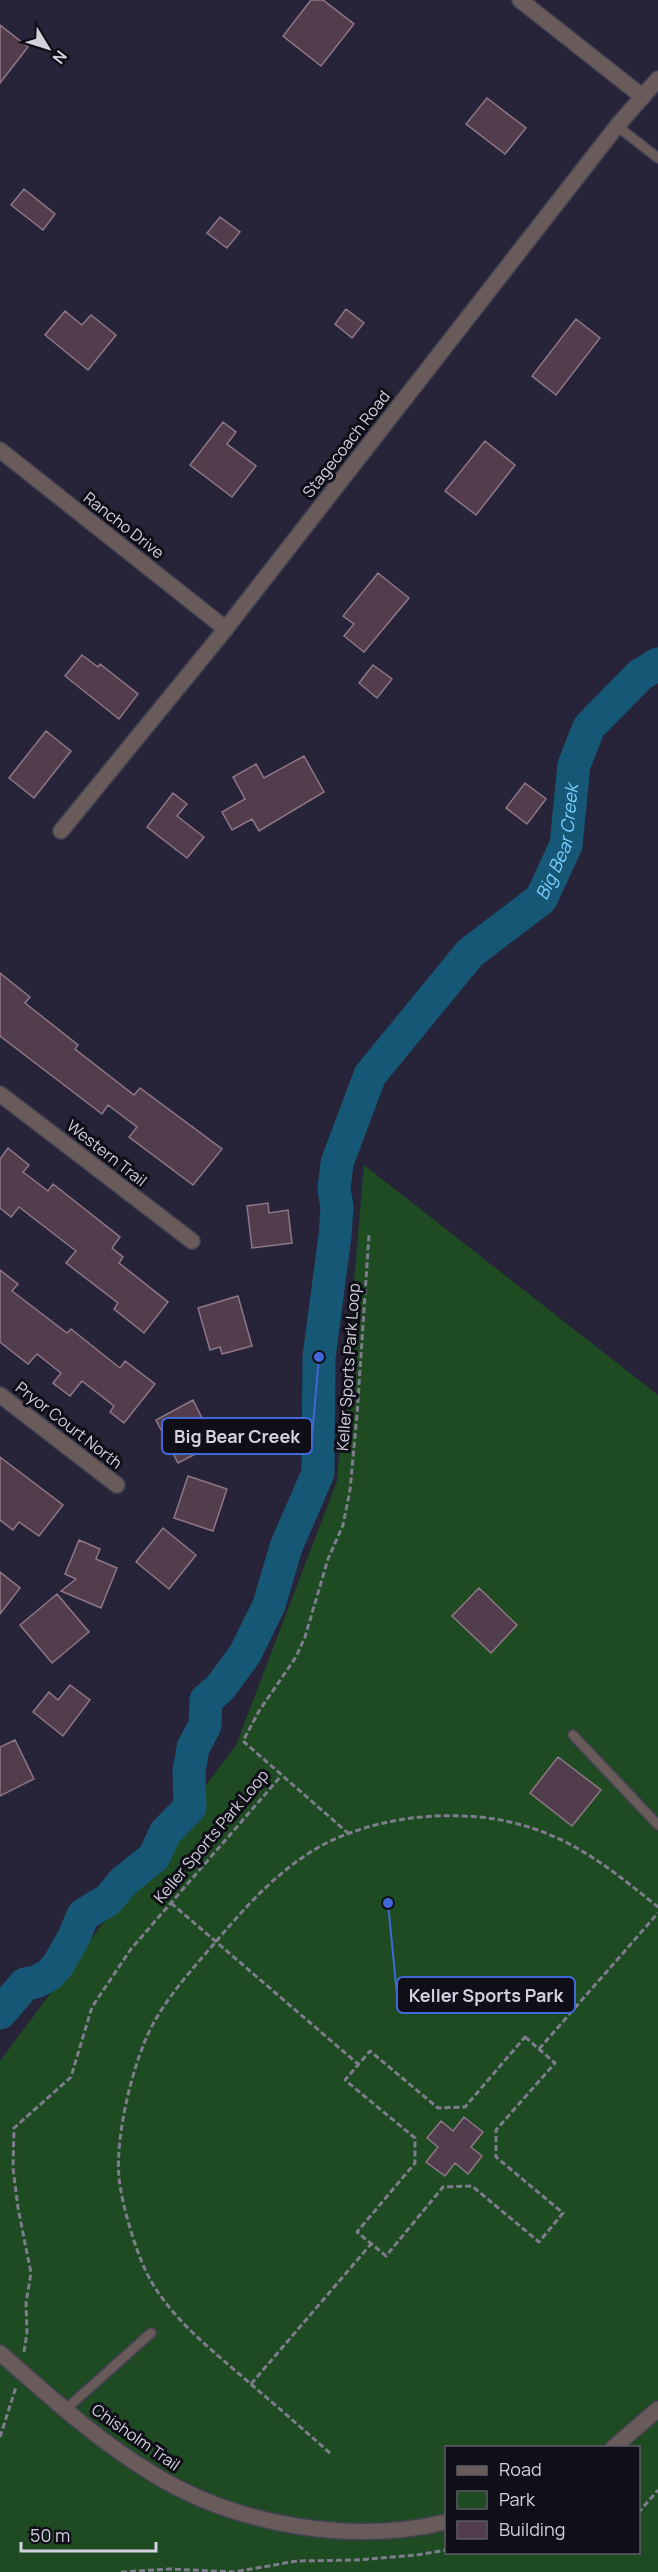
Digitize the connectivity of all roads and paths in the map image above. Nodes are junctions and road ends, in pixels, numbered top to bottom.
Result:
1 (520, 0) edge
2 (658, 79) edge
3 (644, 97) junction
4 (617, 126) junction
5 (658, 158) edge
6 (0, 450) edge
7 (226, 629) junction
8 (61, 831) dead end
9 (0, 1094) edge
10 (369, 1235) dead end
11 (192, 1241) dead end
12 (0, 1395) edge
13 (117, 1485) dead end
14 (573, 1735) dead end
15 (281, 1776) junction
16 (658, 1825) edge
17 (349, 1834) junction
18 (171, 1903) junction
19 (658, 1907) edge
20 (658, 1913) edge
21 (216, 1942) junction
22 (539, 2049) junction
23 (359, 2064) junction
24 (371, 2244) junction
25 (151, 2333) dead end
26 (0, 2353) edge
27 (21, 2372) junction
28 (251, 2384) junction
29 (66, 2409) junction
30 (658, 2409) edge
31 (0, 2437) edge
32 (615, 2446) edge
33 (330, 2453) dead end
34 (658, 2490) edge
35 (640, 2512) edge
36 (445, 2522) edge
37 (445, 2550) edge
38 (121, 2572) edge

1 - 3 street
2 - 3 street, Stagecoach Road
3 - 4 street, Stagecoach Road
4 - 5 lane
4 - 7 street, Stagecoach Road
6 - 7 street, Rancho Drive
7 - 8 street, Stagecoach Road
9 - 11 street, Western Trail
10 - 15 path, Keller Sports Park Loop
12 - 13 street, Pryor Court North
14 - 16 lane
15 - 17 path
15 - 18 path, Keller Sports Park Loop
17 - 19 path
17 - 21 path
18 - 21 path
18 - 27 path, Keller Sports Park Loop
20 - 22 path
21 - 23 path
21 - 28 path
22 - 23 path
22 - 24 path
23 - 24 path
24 - 28 path
25 - 29 lane
26 - 27 street, Chisholm Trail
27 - 29 street, Chisholm Trail
27 - 31 path, Keller Sports Park Loop
28 - 33 path
29 - 36 street, Chisholm Trail
30 - 32 street
34 - 35 path
37 - 38 path

